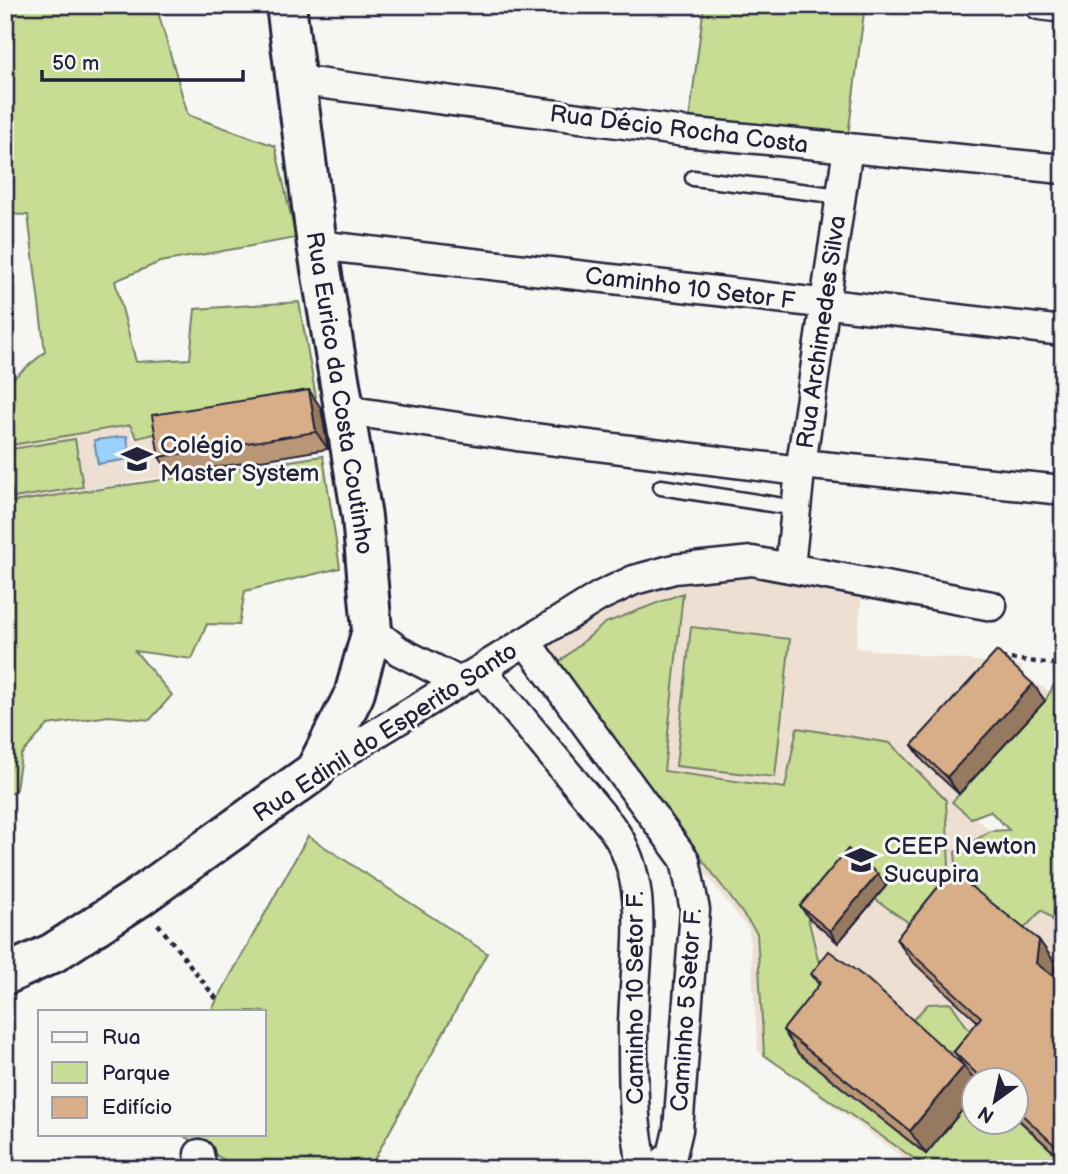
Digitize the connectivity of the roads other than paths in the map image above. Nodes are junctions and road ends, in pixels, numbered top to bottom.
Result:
1 (286, 5) edge
2 (1039, 5) edge
3 (1063, 8) edge
4 (295, 80) junction
5 (848, 148) junction
6 (1063, 169) edge
7 (692, 178) dead end
8 (841, 196) junction
9 (317, 245) junction
10 (827, 304) junction
11 (1063, 331) edge
12 (345, 410) junction
13 (801, 468) junction
14 (661, 487) dead end
15 (1063, 490) edge
16 (796, 508) junction
17 (790, 567) junction
18 (992, 606) dead end
19 (372, 630) junction
20 (526, 642) junction
21 (471, 676) junction
22 (315, 771) junction
23 (5, 975) edge
24 (641, 1169) edge
25 (654, 1169) edge

1 - 4 street, Rua Eurico da Costa Coutinho
2 - 3 street
4 - 5 street, Rua Décio Rocha Costa
4 - 9 street, Rua Eurico da Costa Coutinho
5 - 6 street, Rua Décio Rocha Costa
5 - 8 street, Rua Archimedes Silva
7 - 8 lane
8 - 10 street, Rua Archimedes Silva
9 - 10 street, Caminho 10 Setor F
9 - 12 street, Rua Eurico da Costa Coutinho
10 - 11 street, Caminho 10 Setor F
10 - 13 street, Rua Archimedes Silva
12 - 13 street, Rua Archimedes Silva
12 - 19 street, Rua Eurico da Costa Coutinho
13 - 15 street, Rua Archimedes Silva
13 - 16 street
14 - 16 lane
16 - 17 street
17 - 18 street, Rua Edinil do Esperito Santo
17 - 20 street, Rua Edinil do Esperito Santo
19 - 21 street
19 - 22 street, Rua Eurico da Costa Coutinho
20 - 21 street, Rua Edinil do Esperito Santo
20 - 25 street, Caminho 5 Setor F.
21 - 22 street, Rua Edinil do Esperito Santo
21 - 24 street, Caminho 10 Setor F.
22 - 23 street, Rua Edinil do Esperito Santo

